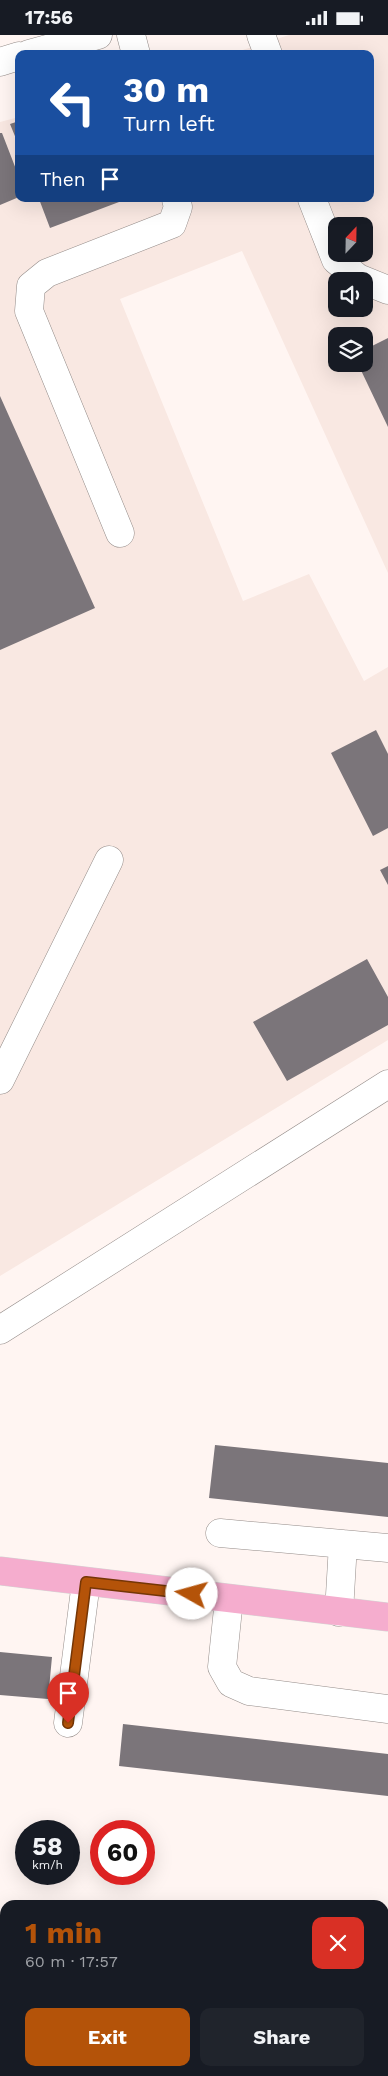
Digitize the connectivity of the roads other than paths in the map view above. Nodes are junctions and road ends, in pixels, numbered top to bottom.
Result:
1 (98, 35) edge
2 (131, 35) edge
3 (261, 35) edge
4 (44, 50) edge
5 (135, 50) edge
6 (267, 50) edge
7 (15, 58) edge
8 (0, 62) edge
9 (177, 202) edge
10 (313, 202) edge
11 (388, 290) edge
12 (120, 533) dead end
13 (109, 860) dead end
14 (0, 1080) edge
15 (388, 1084) edge
16 (0, 1330) edge
17 (220, 1533) dead end
18 (343, 1544) junction
19 (388, 1548) edge
20 (0, 1571) edge
21 (86, 1582) junction
22 (228, 1599) junction
23 (339, 1612) junction
24 (388, 1617) edge
25 (388, 1709) edge
26 (68, 1723) dead end

1 - 4 lane
2 - 5 lane
3 - 6 lane
7 - 8 lane
9 - 12 lane
10 - 11 lane
13 - 14 lane
15 - 16 lane
17 - 18 lane
18 - 19 lane
18 - 23 lane
20 - 21 main road
21 - 22 main road
21 - 26 lane
22 - 23 main road
22 - 25 lane
23 - 24 main road

